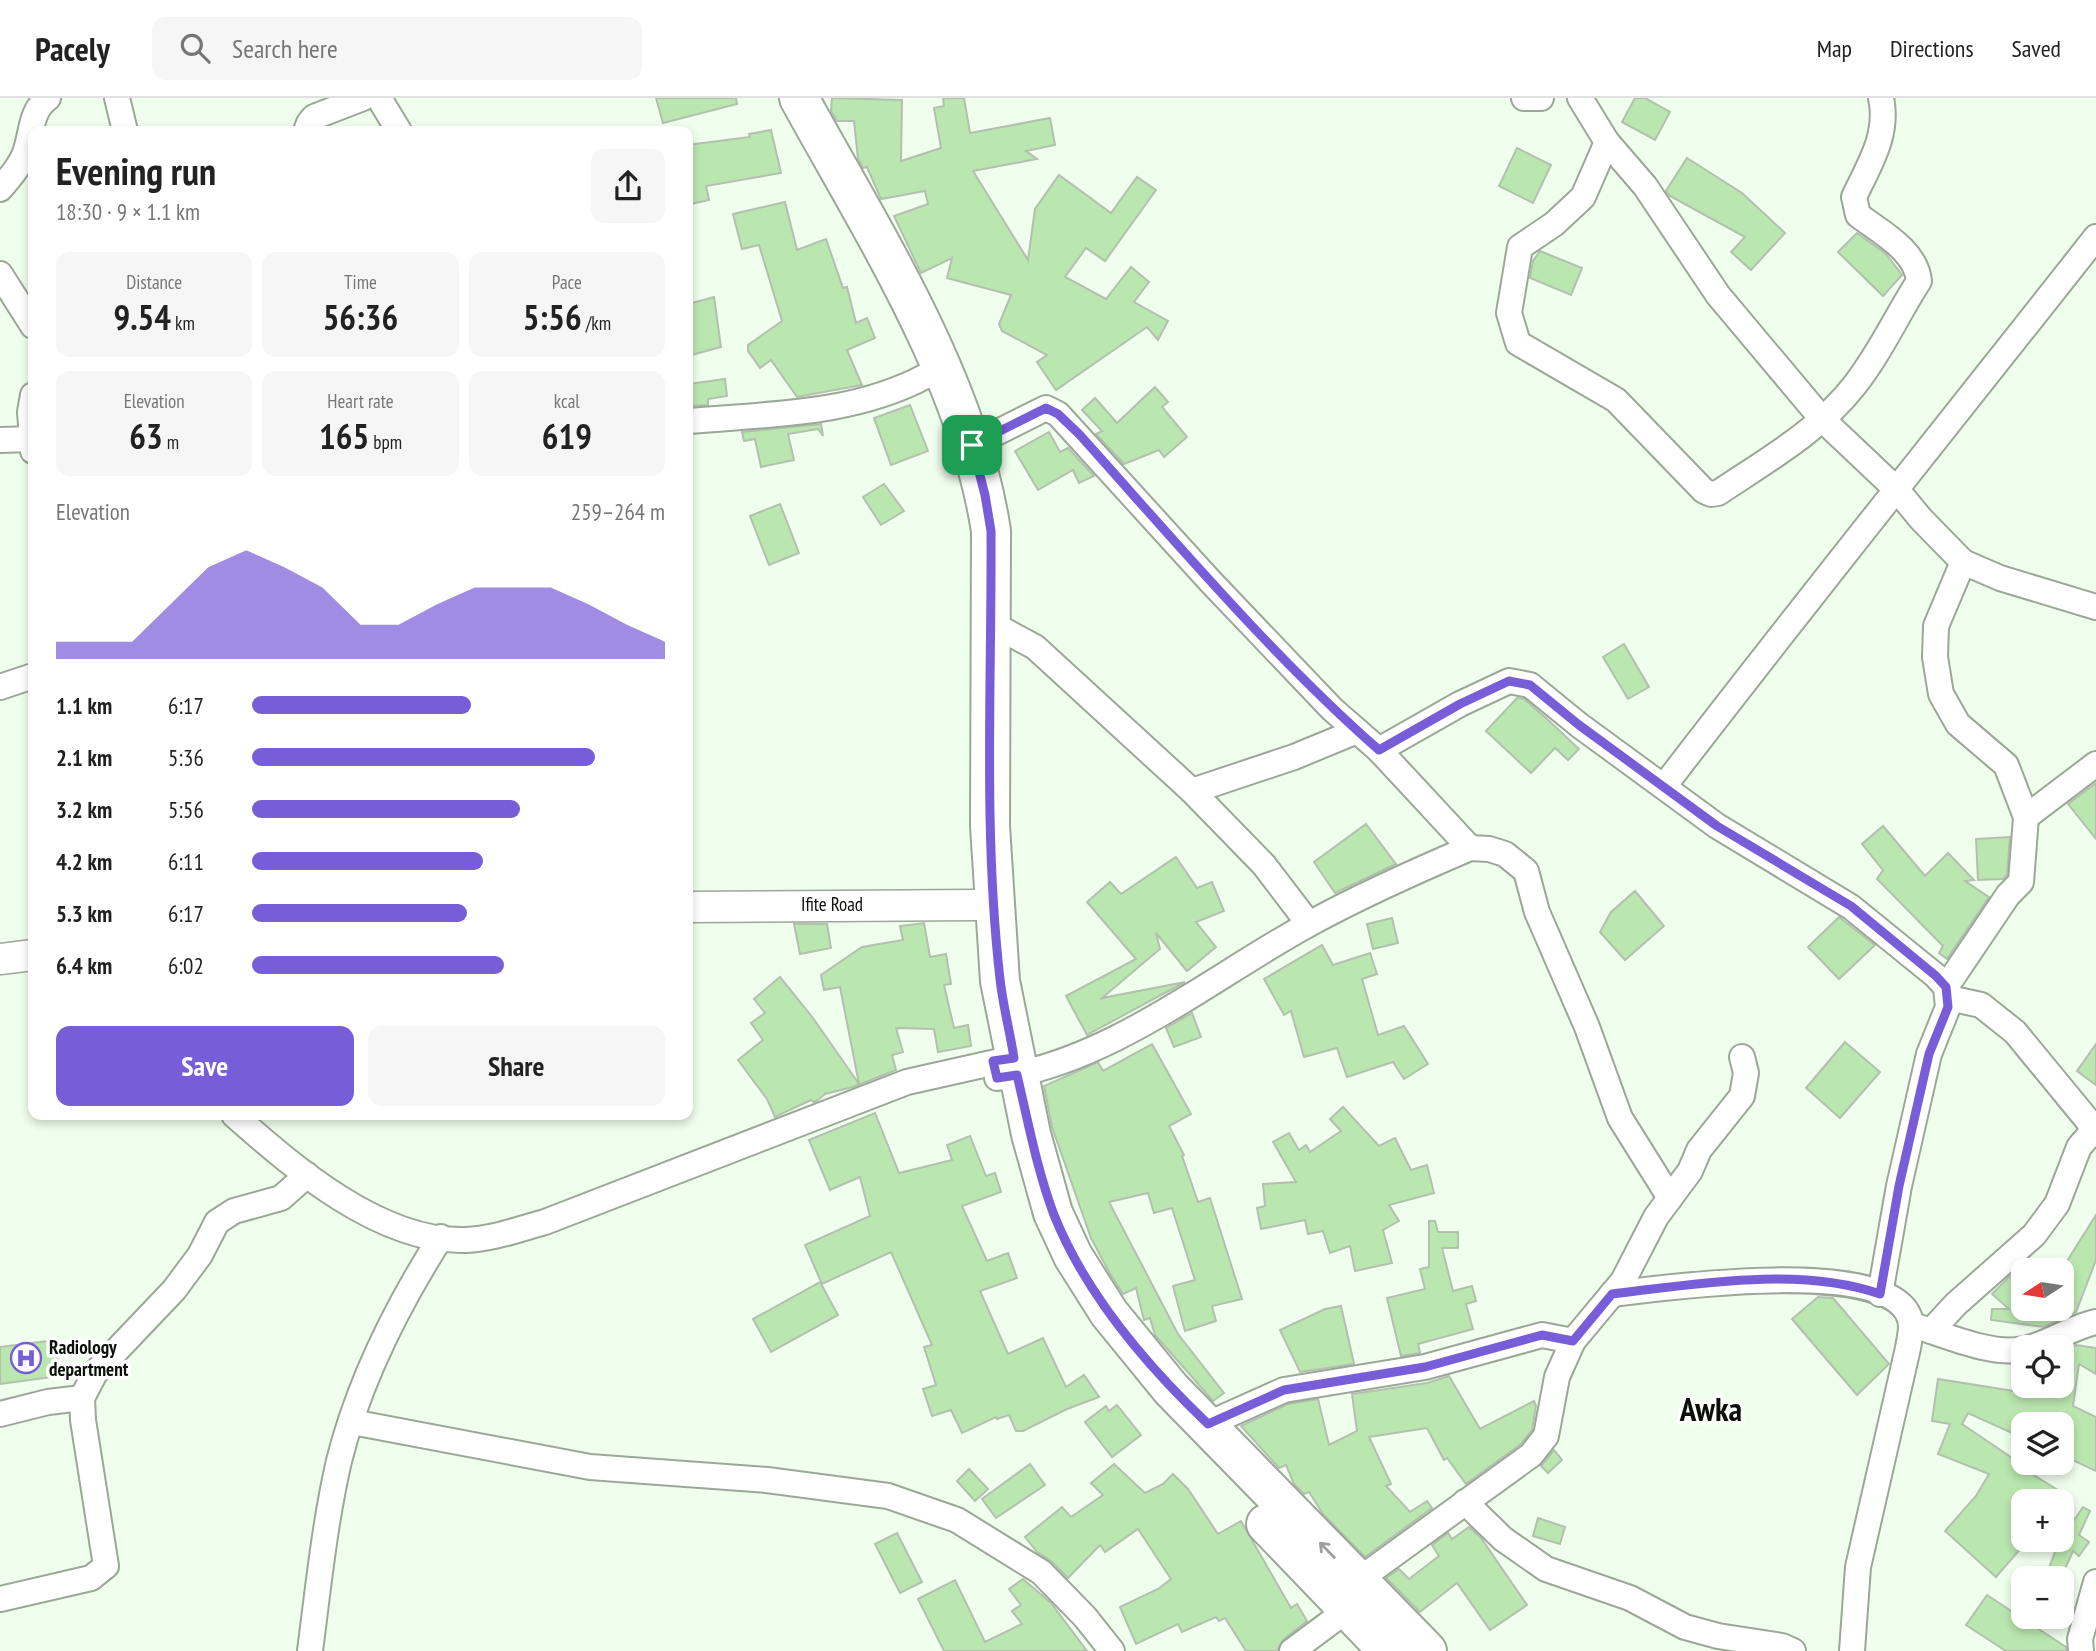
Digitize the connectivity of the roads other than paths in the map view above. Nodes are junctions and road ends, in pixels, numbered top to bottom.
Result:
1 (48, 98) edge
2 (117, 98) edge
3 (363, 98) edge
4 (379, 98) edge
5 (779, 98) edge
6 (799, 98) edge
7 (1524, 98) edge
8 (1541, 98) edge
9 (1580, 98) edge
10 (1881, 98) edge
11 (31, 126) edge
12 (124, 126) edge
13 (309, 126) edge
14 (396, 126) edge
15 (28, 140) edge
16 (1608, 142) junction
17 (0, 188) edge
18 (2096, 237) edge
19 (0, 274) edge
20 (28, 318) edge
21 (926, 376) junction
22 (1822, 419) junction
23 (693, 421) edge
24 (0, 440) edge
25 (28, 443) edge
26 (972, 445) junction
27 (1897, 490) junction
28 (1963, 562) junction
29 (2096, 607) edge
30 (992, 624) junction
31 (28, 678) edge
32 (0, 687) edge
33 (1357, 731) junction
34 (1379, 750) junction
35 (2096, 764) edge
36 (1665, 785) junction
37 (1192, 791) junction
38 (2026, 817) junction
39 (1470, 848) junction
40 (977, 905) junction
41 (693, 907) edge
42 (1310, 924) junction
43 (28, 956) edge
44 (0, 959) edge
45 (1947, 993) junction
46 (1742, 1058) dead end
47 (1005, 1068) junction
48 (2092, 1119) edge
49 (240, 1120) edge
50 (307, 1175) junction
51 (1670, 1198) junction
52 (440, 1237) junction
53 (1612, 1294) junction
54 (1880, 1294) junction
55 (2096, 1322) edge
56 (1921, 1328) junction
57 (2062, 1335) edge
58 (1573, 1341) junction
59 (2011, 1350) edge
60 (82, 1398) junction
61 (0, 1414) edge
62 (352, 1422) junction
63 (1208, 1424) junction
64 (1465, 1502) junction
65 (2096, 1582) edge
66 (1352, 1596) junction
67 (0, 1600) edge
68 (310, 1651) edge
69 (1112, 1651) edge
70 (1292, 1651) edge
71 (1388, 1651) edge
72 (1427, 1651) edge
73 (1793, 1651) edge
74 (1852, 1651) edge
75 (2081, 1651) edge

1 - 11 street
2 - 12 street
3 - 13 street
4 - 14 street
5 - 21 main road
6 - 26 main road
7 - 8 street
9 - 16 street
10 - 22 street
15 - 17 street
16 - 22 street
16 - 22 street
18 - 27 street
19 - 20 street
21 - 23 street
21 - 40 main road
22 - 27 street
24 - 25 street
26 - 30 main road
26 - 33 street
27 - 28 street
27 - 36 street
28 - 29 street
28 - 38 street
30 - 37 street
30 - 47 main road
31 - 32 street
33 - 34 street
33 - 37 street
34 - 36 street
34 - 39 street
35 - 38 street
36 - 45 street
37 - 42 street
38 - 45 street
39 - 42 street
39 - 51 street
40 - 41 street, Ifite Road
40 - 47 main road
42 - 47 street
43 - 44 street
45 - 48 street
45 - 54 street
46 - 51 street
47 - 52 street
47 - 63 main road
47 - 66 main road
48 - 56 street
49 - 50 street
50 - 52 street
50 - 60 street
51 - 53 street
52 - 62 street
53 - 54 street
53 - 58 street
54 - 56 street
55 - 57 street
56 - 59 street
56 - 74 street
58 - 63 street
58 - 64 street
60 - 61 street
60 - 67 street
62 - 68 street
62 - 69 street
66 -> 63 main road
64 - 66 street
64 - 73 street
65 - 75 street
66 - 70 street
66 - 71 main road
66 - 72 main road

